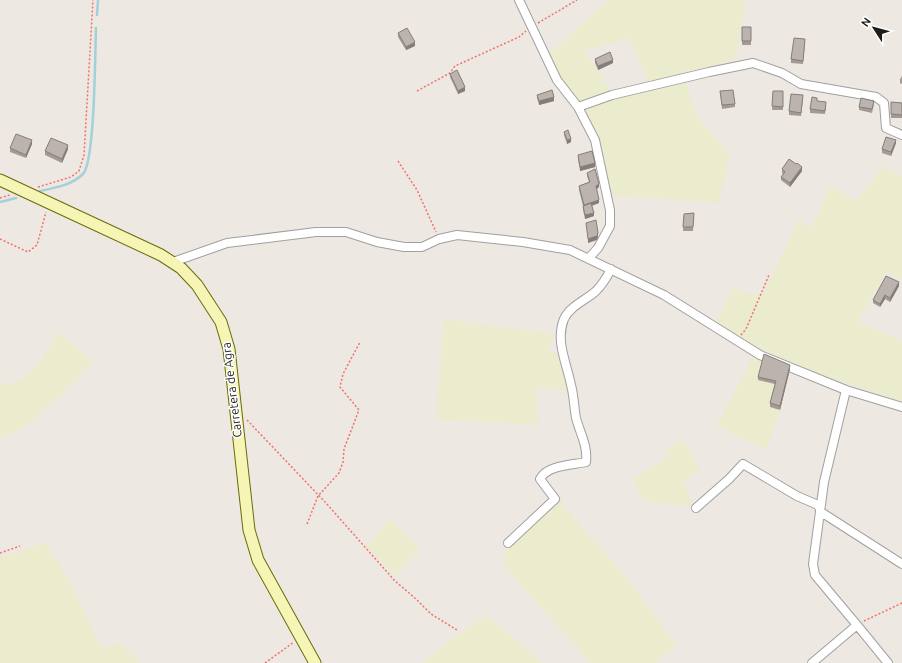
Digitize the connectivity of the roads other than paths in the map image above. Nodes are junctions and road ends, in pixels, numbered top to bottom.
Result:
1 (519, 0) edge
2 (578, 107) junction
3 (902, 135) edge
4 (0, 180) edge
5 (589, 258) junction
6 (173, 262) junction
7 (611, 269) junction
8 (846, 390) junction
9 (902, 406) edge
10 (696, 508) dead end
11 (821, 512) junction
12 (508, 543) dead end
13 (902, 564) edge
14 (857, 625) junction
15 (315, 663) edge
16 (812, 663) edge
17 (888, 663) edge

1 - 2 street
2 - 3 street
2 - 5 street
4 - 6 street, Carretera de Agra
5 - 6 street
5 - 7 street
6 - 15 street, Carretera de Agra
7 - 8 street
7 - 12 street
8 - 9 street
8 - 11 street
10 - 11 street
11 - 13 street
11 - 14 street
14 - 16 street
14 - 17 street

